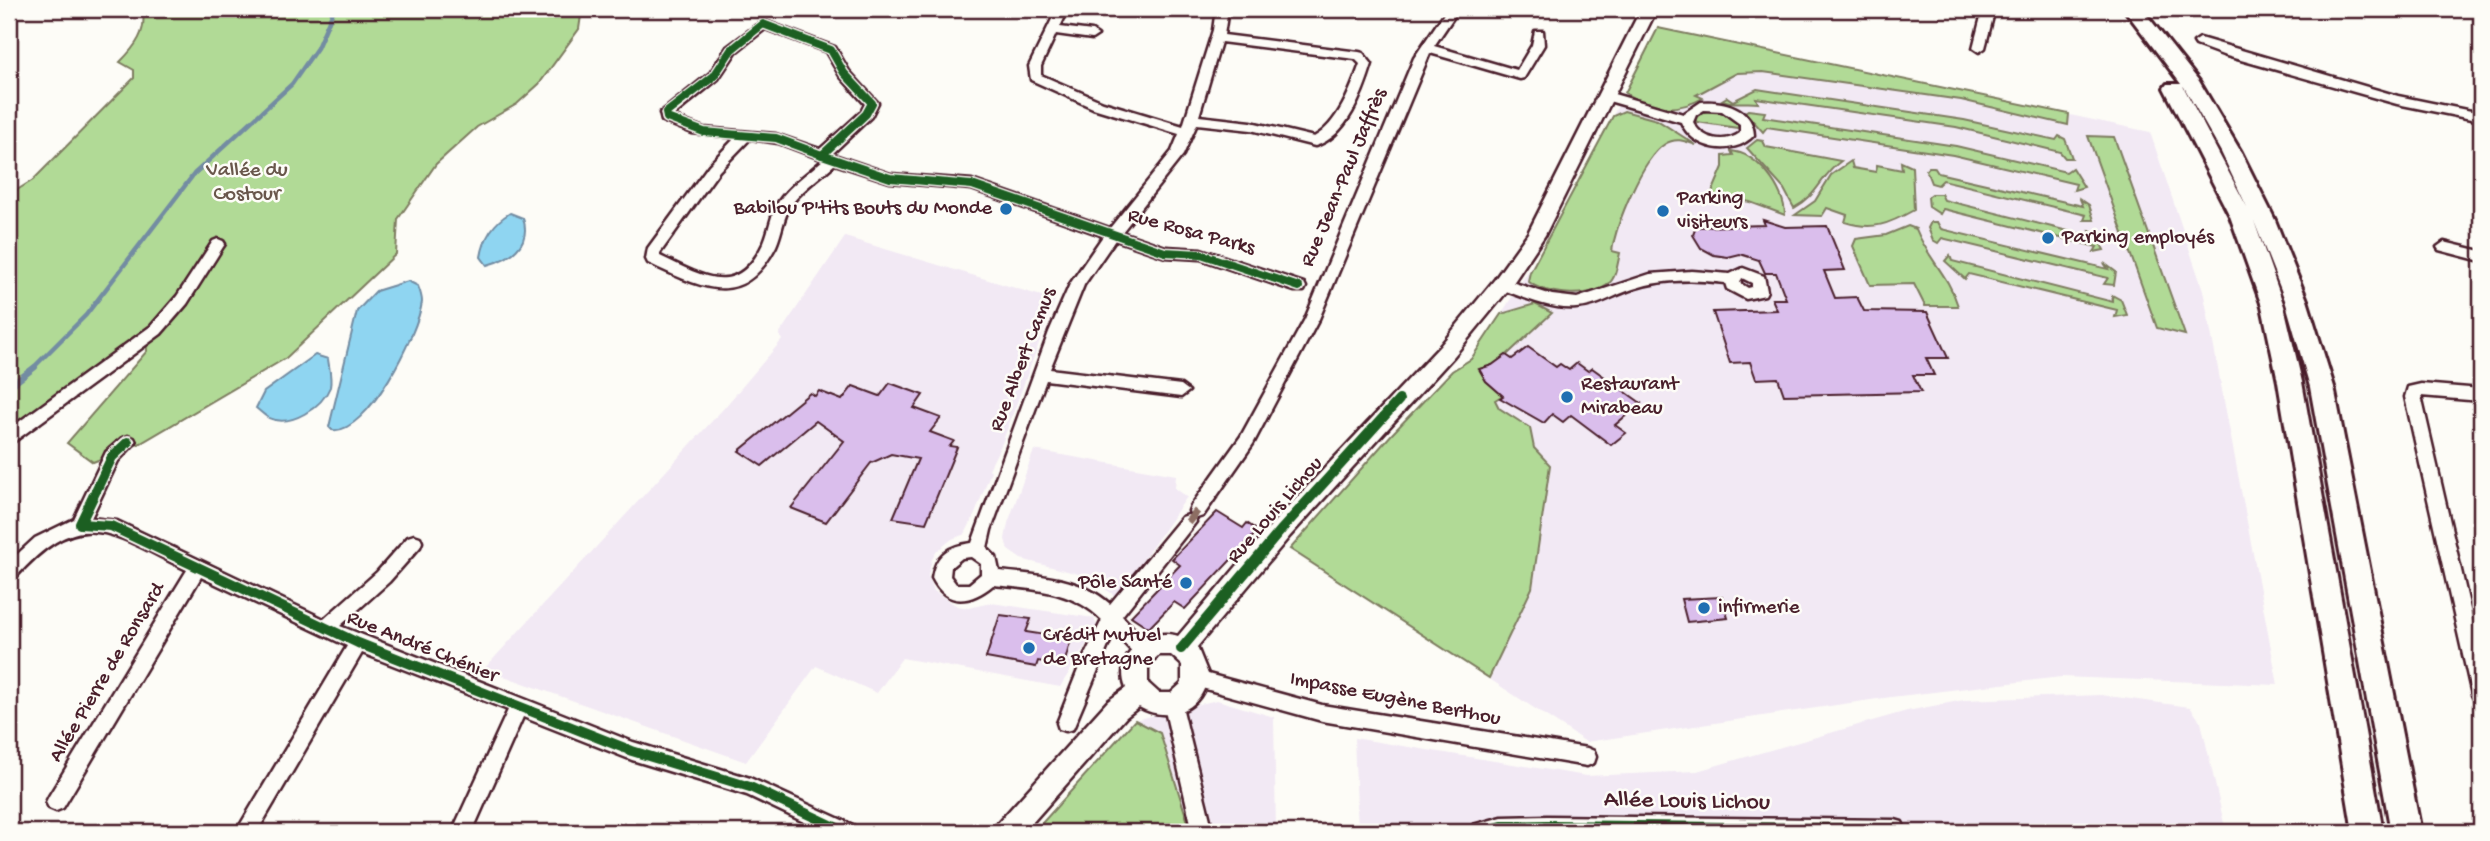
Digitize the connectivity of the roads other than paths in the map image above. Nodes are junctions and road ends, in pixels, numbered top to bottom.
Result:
1 (1222, 9) edge
2 (1453, 9) edge
3 (1650, 9) edge
4 (1989, 9) edge
5 (2115, 9) edge
6 (2133, 9) edge
7 (1061, 12) dead end
8 (1052, 30) junction
9 (1539, 34) dead end
10 (1091, 35) dead end
11 (1217, 38) junction
12 (2200, 42) dead end
13 (1427, 48) junction
14 (1979, 48) dead end
15 (1607, 96) junction
16 (2481, 117) edge
17 (1686, 119) dead end
18 (1189, 125) junction
19 (745, 136) junction
20 (828, 156) junction
21 (1112, 234) junction
22 (218, 244) dead end
23 (2444, 247) dead end
24 (2481, 256) edge
25 (1732, 279) dead end
26 (1502, 284) junction
27 (1299, 287) dead end
28 (1041, 374) junction
29 (1181, 391) dead end
30 (2481, 395) edge
31 (9, 437) edge
32 (128, 442) dead end
33 (80, 524) junction
34 (414, 542) dead end
35 (978, 552) junction
36 (198, 567) junction
37 (9, 573) edge
38 (990, 577) junction
39 (1113, 620) junction
40 (326, 628) junction
41 (358, 642) junction
42 (1181, 649) junction
43 (1144, 652) junction
44 (1197, 679) junction
45 (1139, 692) junction
46 (2481, 695) edge
47 (1172, 702) junction
48 (519, 706) junction
49 (1066, 723) dead end
50 (1587, 757) dead end
51 (56, 802) dead end
52 (1895, 829) dead end
53 (1682, 830) edge
54 (246, 832) edge
55 (462, 832) edge
56 (846, 832) edge
57 (1007, 832) edge
58 (1203, 832) edge
59 (1480, 832) edge
60 (2368, 832) edge
61 (2406, 832) edge

1 - 11 street, Rue Albert Camus
2 - 13 street, Rue Jean-Paul Jaffrès
3 - 15 main road, Rue Louis Lichou
4 - 14 street
5 - 60 highway
6 - 61 highway
7 - 8 street
8 - 10 street
8 - 18 street
9 - 13 street
11 - 18 street, Rue Albert Camus
11 - 18 street
12 - 16 street
13 - 39 street, Rue Jean-Paul Jaffrès
15 - 17 street
15 - 26 main road, Rue Louis Lichou
18 - 21 street, Rue Albert Camus
19 - 20 street, Rue Rosa Parks
19 - 20 street
19 - 20 street, Rue Rosa Parks
20 - 21 street, Rue Rosa Parks
21 - 27 street, Rue Rosa Parks
21 - 28 street, Rue Albert Camus
22 - 31 street
23 - 24 street
25 - 26 street
26 - 42 main road, Rue Louis Lichou
28 - 29 street
28 - 35 street, Rue Albert Camus
30 - 46 street
32 - 33 street
33 - 36 street, Rue André Chénier
33 - 37 street
34 - 40 street, Rue André Chénier
35 - 38 street
35 - 38 street
36 - 40 street, Rue André Chénier
36 - 51 street, Allée Pierre de Ronsard
38 - 39 street
39 - 43 street
39 - 49 street, Rue Jean-Paul Jaffrès
40 - 41 street, Rue André Chénier
41 - 48 street, Rue André Chénier
41 - 54 street
42 - 43 main road
42 - 44 main road
43 - 45 main road
44 - 47 main road
44 - 50 street, Impasse Eugène Berthou
45 - 47 main road
45 - 57 main road
47 - 58 street
48 - 55 street
48 - 56 street, Rue André Chénier
52 - 53 street, Allée Louis Lichou
53 - 59 street, Allée Louis Lichou

